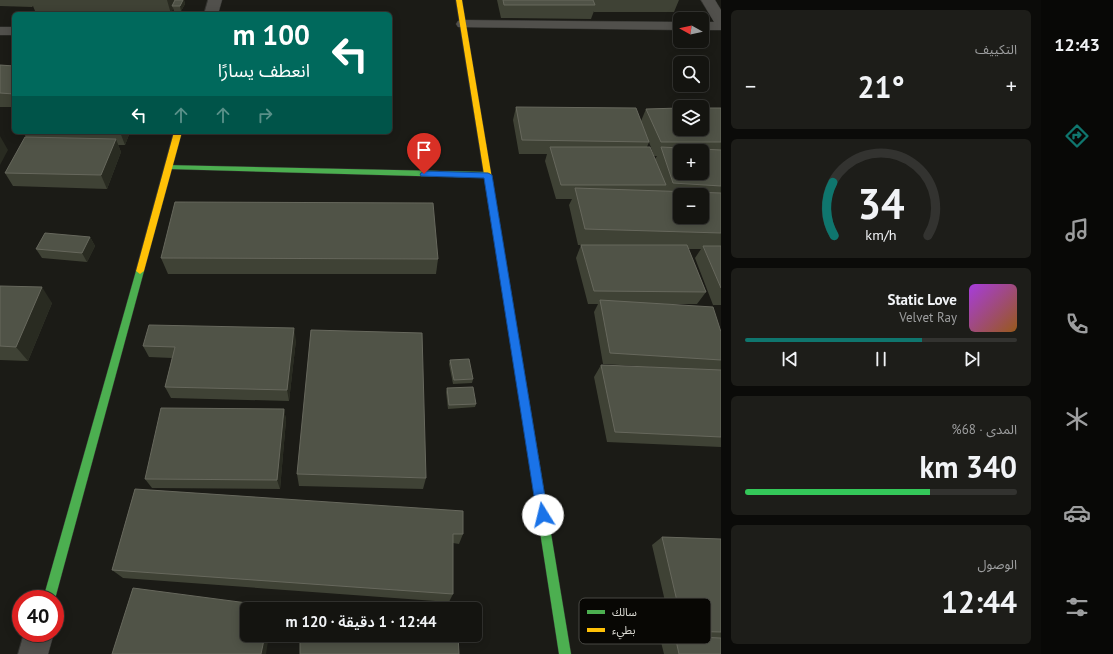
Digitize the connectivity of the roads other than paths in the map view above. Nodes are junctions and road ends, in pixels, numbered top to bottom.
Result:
1 (215, 0) edge
2 (459, 0) edge
3 (708, 0) edge
4 (212, 12) edge
5 (721, 22) edge
6 (463, 24) junction
7 (673, 26) edge
8 (709, 26) edge
9 (721, 26) edge
10 (0, 31) edge
11 (12, 31) edge
12 (177, 134) edge
13 (168, 167) junction
14 (488, 175) junction
15 (50, 590) edge
16 (36, 642) edge
17 (33, 654) edge
18 (565, 654) edge

1 - 4 street
2 - 6 street
3 - 5 street
6 - 7 street
6 - 14 street
8 - 9 street
10 - 11 street
12 - 13 street
13 - 14 street
13 - 15 street
14 - 18 street
16 - 17 street

